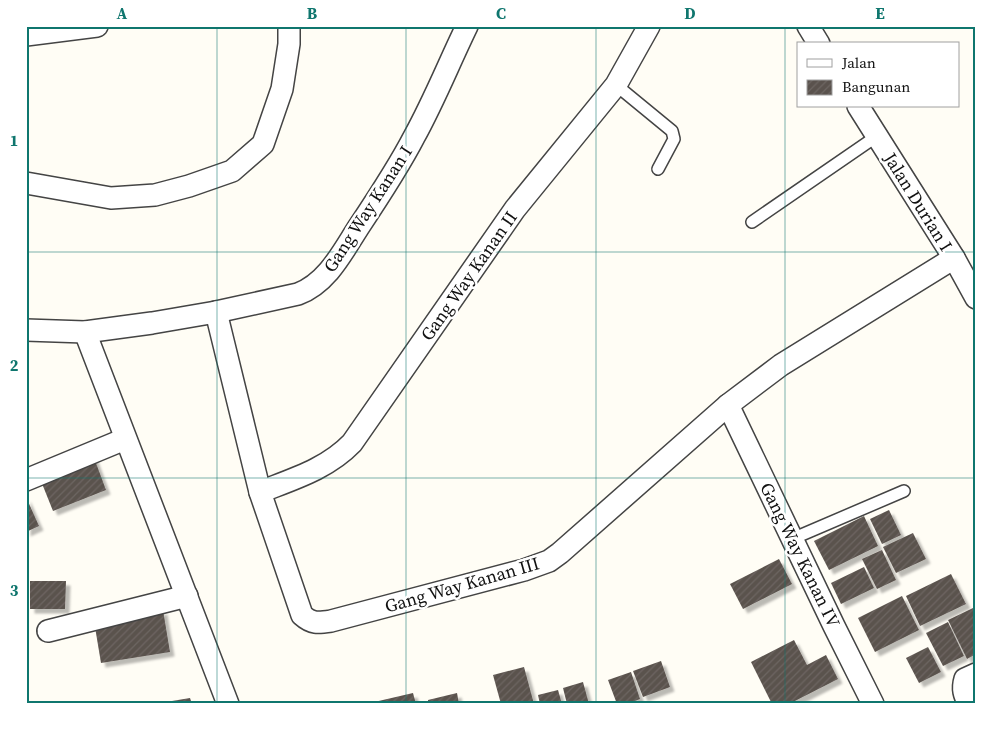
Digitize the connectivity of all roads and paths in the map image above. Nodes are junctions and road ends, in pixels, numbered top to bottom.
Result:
1 (97, 26) edge
2 (289, 26) edge
3 (467, 26) edge
4 (649, 26) edge
5 (808, 26) edge
6 (26, 35) edge
7 (818, 42) edge
8 (616, 85) junction
9 (859, 108) edge
10 (876, 136) junction
11 (658, 169) dead end
12 (26, 184) edge
13 (752, 222) dead end
14 (954, 258) junction
15 (976, 298) edge
16 (216, 312) junction
17 (26, 330) edge
18 (85, 332) junction
19 (728, 405) junction
20 (125, 439) junction
21 (26, 480) edge
22 (904, 491) dead end
23 (260, 492) junction
24 (792, 539) junction
25 (187, 596) junction
26 (48, 631) dead end
27 (228, 704) edge
28 (872, 704) edge

1 - 6 street
2 - 12 street
3 - 16 street, Gang Way Kanan I
4 - 8 street, Gang Way Kanan II
5 - 7 street
8 - 11 lane
8 - 23 street, Gang Way Kanan II
9 - 10 street, Jalan Durian I
10 - 13 lane
10 - 14 street, Jalan Durian I
14 - 15 street, Jalan Durian I
14 - 19 street, Gang Way Kanan III
16 - 18 street, Gang Way Kanan I
16 - 23 street, Gang Way Kanan III
17 - 18 street, Gang Way Kanan I
18 - 20 street
19 - 23 street, Gang Way Kanan III
19 - 24 street, Gang Way Kanan IV
20 - 21 street
20 - 25 street
22 - 24 lane
24 - 28 street, Gang Way Kanan IV
25 - 26 street
25 - 27 street

